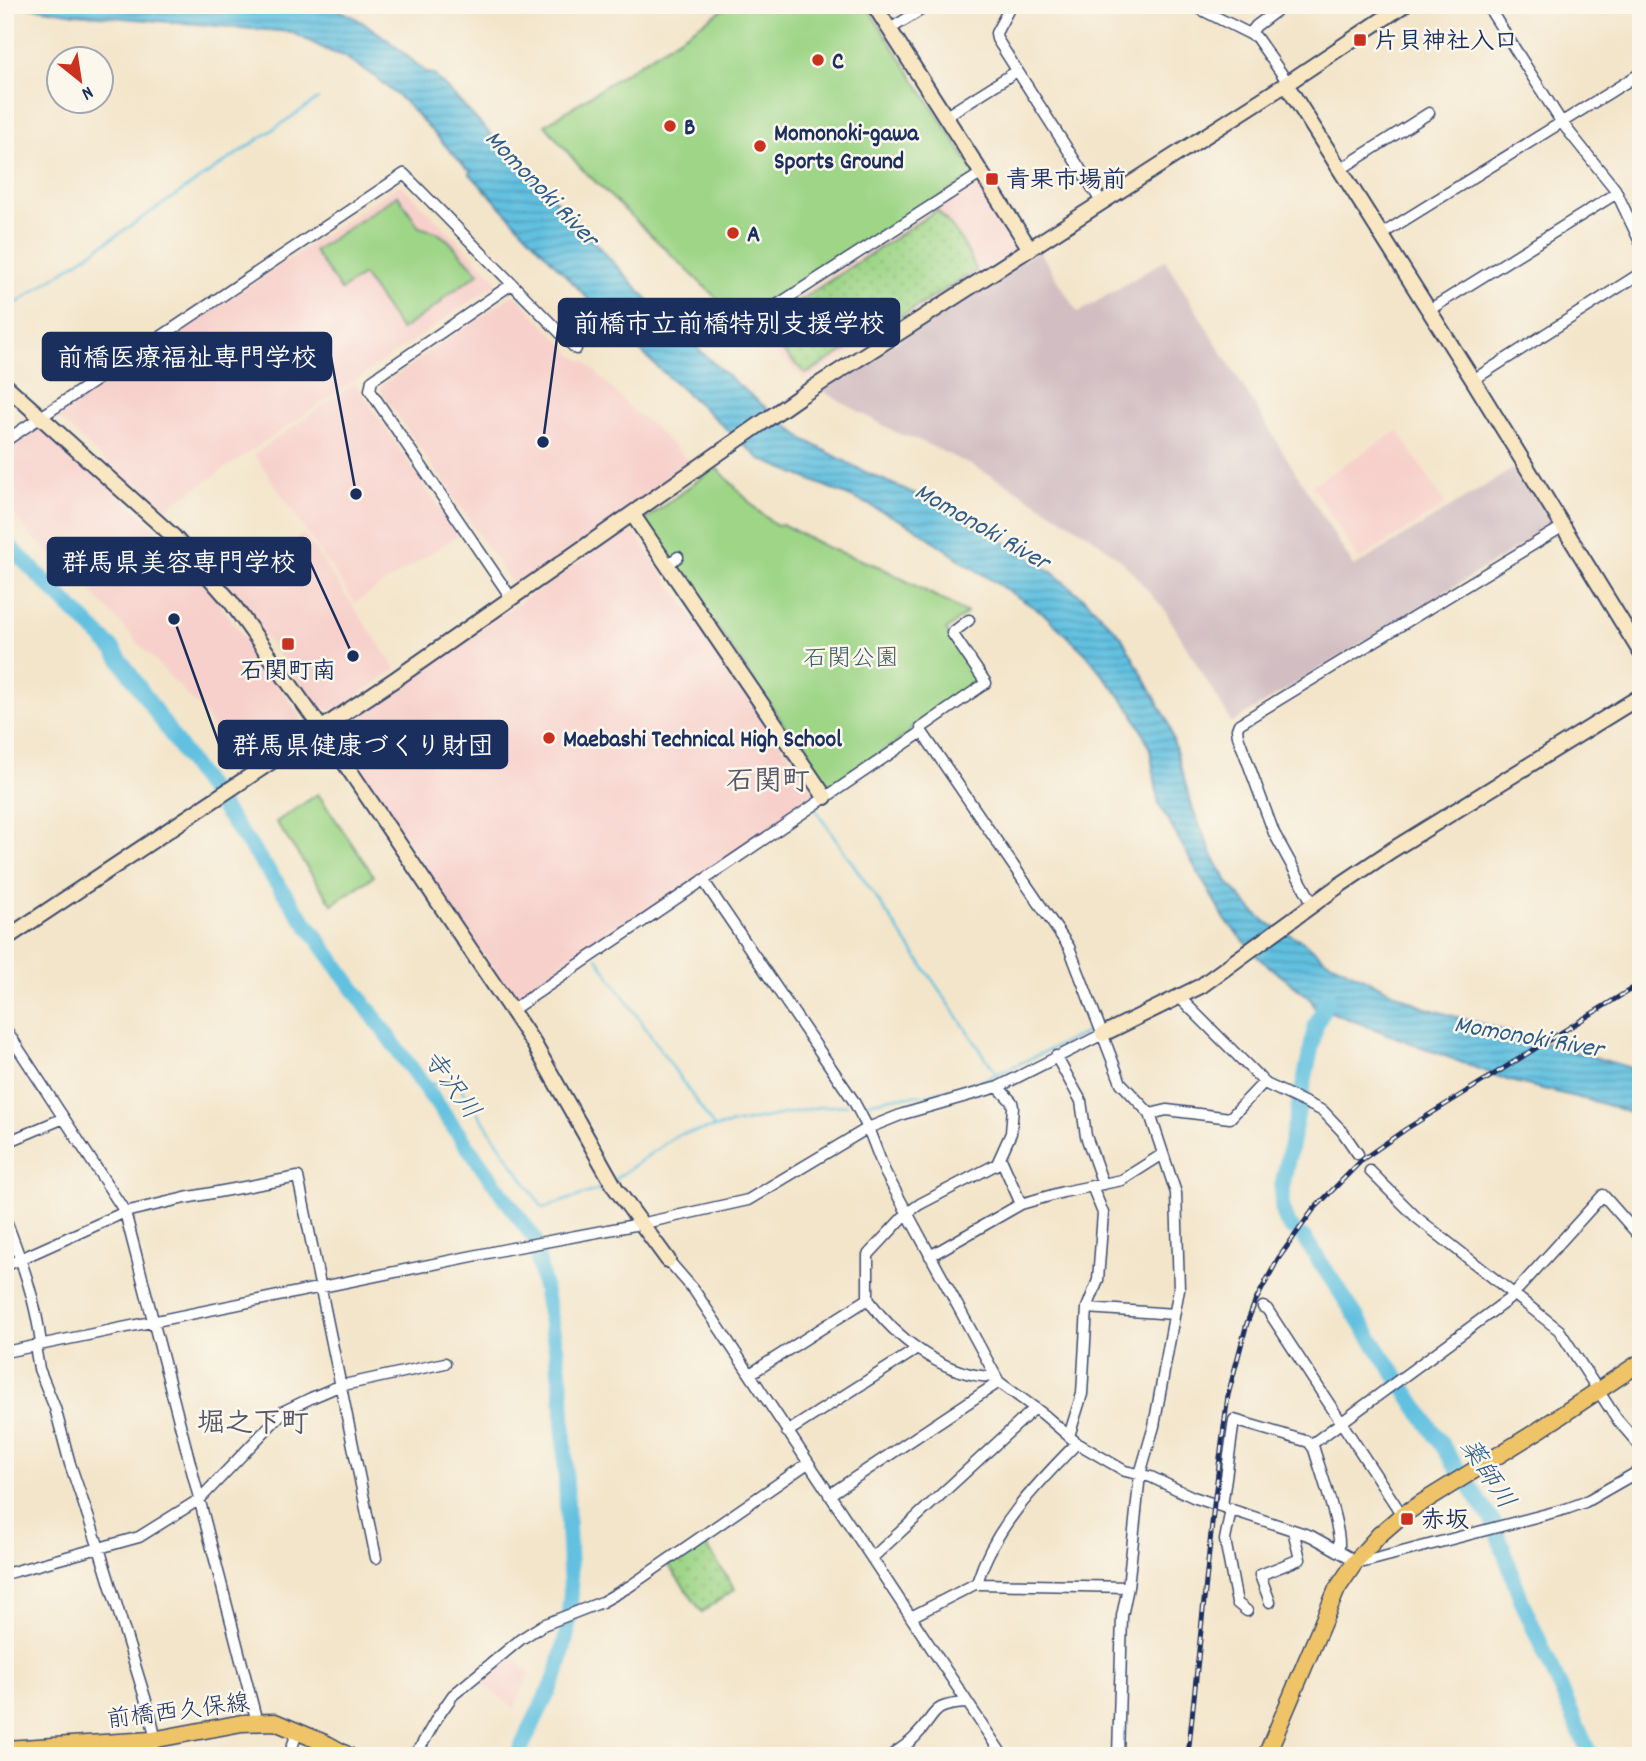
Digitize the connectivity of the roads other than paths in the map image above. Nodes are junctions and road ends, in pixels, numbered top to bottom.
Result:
1 (874, 5) edge
2 (929, 5) edge
3 (1011, 5) edge
4 (1192, 5) edge
5 (1284, 5) edge
6 (1487, 5) edge
7 (1402, 6) edge
8 (890, 30) junction
9 (1250, 34) junction
10 (1017, 71) junction
11 (1641, 74) edge
12 (1286, 84) junction
13 (1429, 113) dead end
14 (946, 116) junction
15 (1562, 123) junction
16 (1341, 169) junction
17 (982, 173) junction
18 (1617, 193) junction
19 (1102, 203) junction
20 (1382, 234) junction
21 (1641, 244) edge
22 (1030, 249) junction
23 (1641, 274) edge
24 (512, 284) junction
25 (1429, 310) junction
26 (755, 319) dead end
27 (576, 349) dead end
28 (1473, 380) junction
29 (5, 385) edge
30 (42, 417) junction
31 (5, 441) edge
32 (633, 515) junction
33 (1562, 527) junction
34 (512, 599) junction
35 (969, 620) dead end
36 (1641, 653) edge
37 (1641, 696) edge
38 (321, 728) junction
39 (922, 732) junction
40 (825, 797) junction
41 (703, 880) junction
42 (1309, 907) junction
43 (5, 939) edge
44 (1180, 997) junction
45 (512, 1010) junction
46 (5, 1028) edge
47 (1103, 1034) junction
48 (1056, 1056) junction
49 (1264, 1082) junction
50 (998, 1087) junction
51 (1150, 1114) junction
52 (64, 1118) junction
53 (868, 1128) junction
54 (5, 1143) edge
55 (1163, 1154) junction
56 (1358, 1154) dead end
57 (1001, 1159) junction
58 (1370, 1171) dead end
59 (1103, 1184) junction
60 (1092, 1186) junction
61 (1021, 1204) junction
62 (125, 1212) junction
63 (907, 1213) junction
64 (5, 1218) edge
65 (640, 1224) junction
66 (1641, 1238) edge
67 (930, 1256) junction
68 (21, 1258) junction
69 (668, 1260) joint
70 (5, 1266) edge
71 (321, 1287) junction
72 (1514, 1294) junction
73 (869, 1299) junction
74 (1263, 1307) dead end
75 (1087, 1308) junction
76 (1174, 1314) junction
77 (155, 1322) junction
78 (38, 1345) junction
79 (917, 1349) junction
80 (5, 1352) edge
81 (1641, 1362) edge
82 (444, 1363) dead end
83 (750, 1374) junction
84 (997, 1380) junction
85 (339, 1386) junction
86 (1597, 1392) junction
87 (1035, 1408) junction
88 (1341, 1421) junction
89 (788, 1432) junction
90 (1073, 1439) junction
91 (1312, 1444) junction
92 (1641, 1447) edge
93 (807, 1463) junction
94 (1641, 1470) edge
95 (1140, 1474) junction
96 (829, 1495) junction
97 (200, 1499) junction
98 (1227, 1508) junction
99 (1402, 1515) junction
100 (1293, 1530) junction
101 (99, 1548) junction
102 (1338, 1551) junction
103 (376, 1558) dead end
104 (872, 1558) junction
105 (1356, 1561) junction
106 (5, 1574) edge
107 (979, 1582) junction
108 (1128, 1587) junction
109 (1270, 1602) dead end
110 (1247, 1612) dead end
111 (911, 1617) junction
112 (968, 1703) junction
113 (257, 1722) junction
114 (298, 1730) junction
115 (5, 1748) edge
116 (152, 1748) edge
117 (289, 1756) edge
118 (349, 1756) edge
119 (412, 1756) edge
120 (891, 1756) edge
121 (1003, 1756) edge
122 (1118, 1756) edge
123 (1266, 1756) edge

1 - 8 street
2 - 8 street
3 - 10 street
4 - 9 street
5 - 9 street
6 - 15 street
7 - 12 street
8 - 14 street
9 - 12 street
10 - 14 street
10 - 19 street
11 - 15 street
12 - 16 street
12 - 19 street
13 - 16 street
14 - 17 street
15 - 18 street
15 - 20 street
16 - 20 street
17 - 22 street
17 - 26 street
18 - 21 street
18 - 25 street
19 - 22 street
20 - 25 street
22 - 32 street
23 - 28 street
24 - 27 street
24 - 30 street
24 - 34 street
25 - 28 street
28 - 33 street
29 - 30 street
30 - 31 street
30 - 38 street
32 - 34 street
32 - 40 street
33 - 36 street
33 - 42 street
34 - 38 street
35 - 39 street
37 - 42 street
38 - 43 street
38 - 45 street
39 - 40 street
39 - 47 street
40 - 41 street
41 - 45 street
41 - 53 street
42 - 44 street
44 - 47 street
44 - 49 street
45 - 65 street
46 - 52 street
47 - 48 street
47 - 51 street
48 - 50 street
48 - 59 street
49 - 51 street
49 - 56 street
50 - 53 street
50 - 57 street
51 - 55 street
52 - 54 street
52 - 62 street
53 - 63 street
53 - 65 street
55 - 59 street
55 - 76 street
57 - 61 street
57 - 63 street
58 - 72 street
59 - 60 street
60 - 61 street
60 - 75 street
61 - 67 street
62 - 68 street
62 - 71 street
62 - 77 street
63 - 67 street
63 - 73 street
64 - 68 street
65 - 69 street
65 - 71 street
66 - 72 street
67 - 84 street
68 - 70 street
68 - 78 street
69 - 83 street
71 - 77 street
71 - 85 street
72 - 86 street
72 - 88 street
73 - 79 street
73 - 83 street
74 - 88 street
75 - 76 street
75 - 90 street
76 - 95 street
77 - 78 street
77 - 97 street
78 - 80 street
78 - 101 street
79 - 84 street
79 - 89 street
81 - 86 main road
82 - 85 street
83 - 89 street
84 - 87 street
84 - 96 street
85 - 97 street
85 - 103 street
86 - 92 street
86 - 99 main road
87 - 90 street
87 - 104 street
88 - 91 street
88 - 99 street
89 - 93 street
90 - 95 street
90 - 107 street
91 - 98 street
91 - 102 street
93 - 96 street
93 - 119 street
94 - 105 street
95 - 98 street
95 - 108 street
96 - 104 street
97 - 101 street
97 - 113 street
98 - 100 street
98 - 110 street
99 - 105 main road
100 - 102 street
100 - 109 street
101 - 106 street
101 - 116 street
102 - 105 street
104 - 111 street
105 - 123 main road
107 - 108 street
107 - 111 street
108 - 122 street
111 - 112 street
112 - 120 street
112 - 121 street
113 - 114 main road, 前橋西久保線
113 - 116 main road, 前橋西久保線
114 - 117 street
114 - 118 main road, 前橋西久保線
115 - 116 main road, 前橋西久保線

